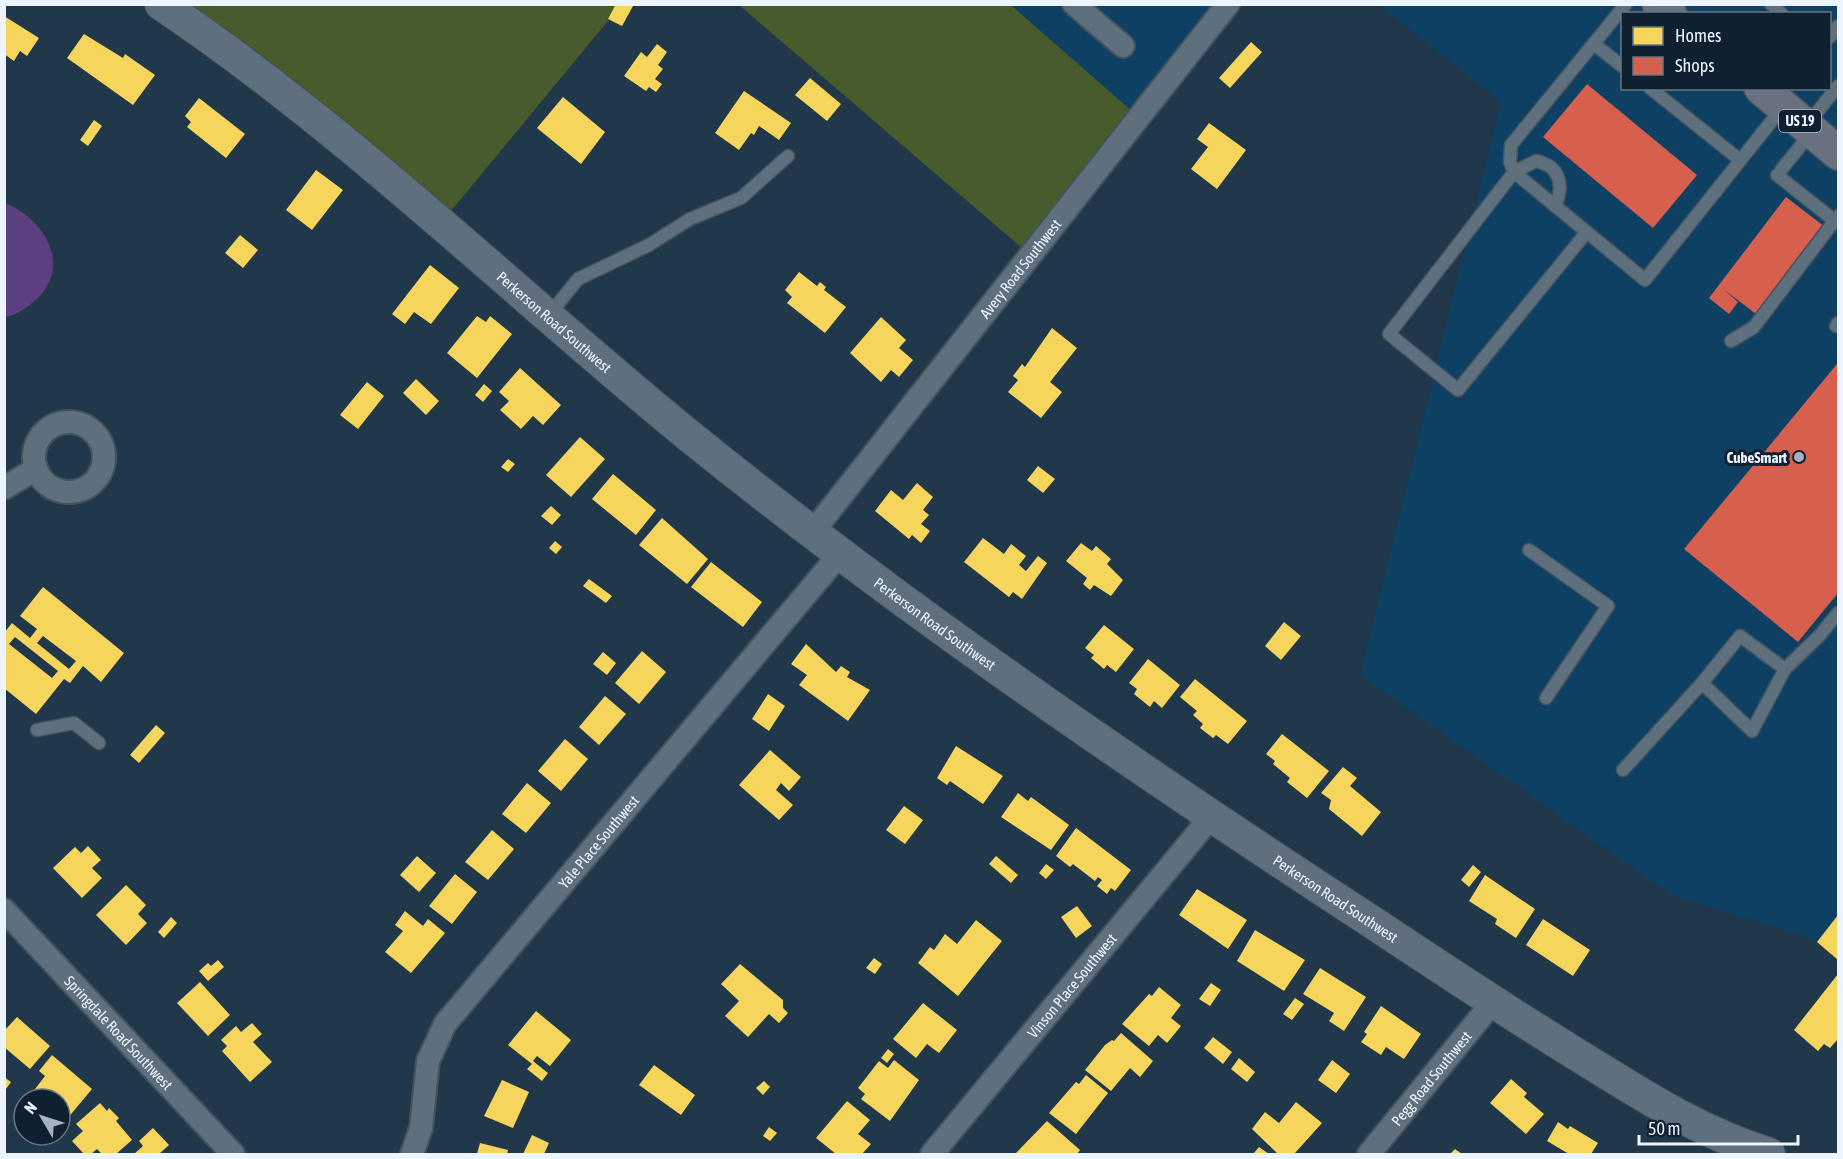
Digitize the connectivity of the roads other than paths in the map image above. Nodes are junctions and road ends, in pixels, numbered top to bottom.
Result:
1 (160, 4) edge
2 (1074, 4) edge
3 (1228, 4) edge
4 (1626, 4) edge
5 (1594, 44) junction
6 (1123, 46) dead end
7 (1621, 64) edge
8 (1652, 90) edge
9 (1829, 90) edge
10 (1787, 107) edge
11 (1839, 153) edge
12 (788, 156) dead end
13 (1740, 160) junction
14 (1514, 172) junction
15 (1555, 206) junction
16 (1837, 218) edge
17 (1586, 232) junction
18 (548, 316) junction
19 (1731, 341) dead end
20 (36, 469) dead end
21 (4, 488) edge
22 (811, 534) junction
23 (1529, 550) dead end
24 (839, 555) junction
25 (1839, 613) edge
26 (1785, 669) junction
27 (1702, 682) junction
28 (1546, 698) dead end
29 (37, 730) dead end
30 (99, 743) dead end
31 (1623, 770) dead end
32 (1211, 817) junction
33 (8, 921) edge
34 (1493, 1002) junction
35 (233, 1155) edge
36 (412, 1155) edge
37 (932, 1155) edge
38 (1369, 1155) edge
39 (1770, 1155) edge

1 - 18 street, Perkerson Road Southwest
2 - 6 street
3 - 22 street, Avery Road Southwest
4 - 5 lane
5 - 7 lane
5 - 14 lane
8 - 13 lane
9 - 10 lane
10 - 11 main road, US 19
10 - 13 lane
10 - 16 lane
12 - 18 lane
13 - 17 lane
14 - 15 lane
14 - 15 lane
14 - 17 lane
15 - 17 lane
16 - 19 lane
18 - 22 street, Perkerson Road Southwest
20 - 21 street
22 - 24 street, Perkerson Road Southwest
23 - 28 lane
24 - 32 street, Perkerson Road Southwest
24 - 36 street, Yale Place Southwest
25 - 26 lane
26 - 27 lane
26 - 27 lane
27 - 31 lane
29 - 30 lane
32 - 34 street, Perkerson Road Southwest
32 - 37 street, Vinson Place Southwest
33 - 35 street, Springdale Road Southwest
34 - 38 street, Pegg Road Southwest
34 - 39 street, Perkerson Road Southwest

